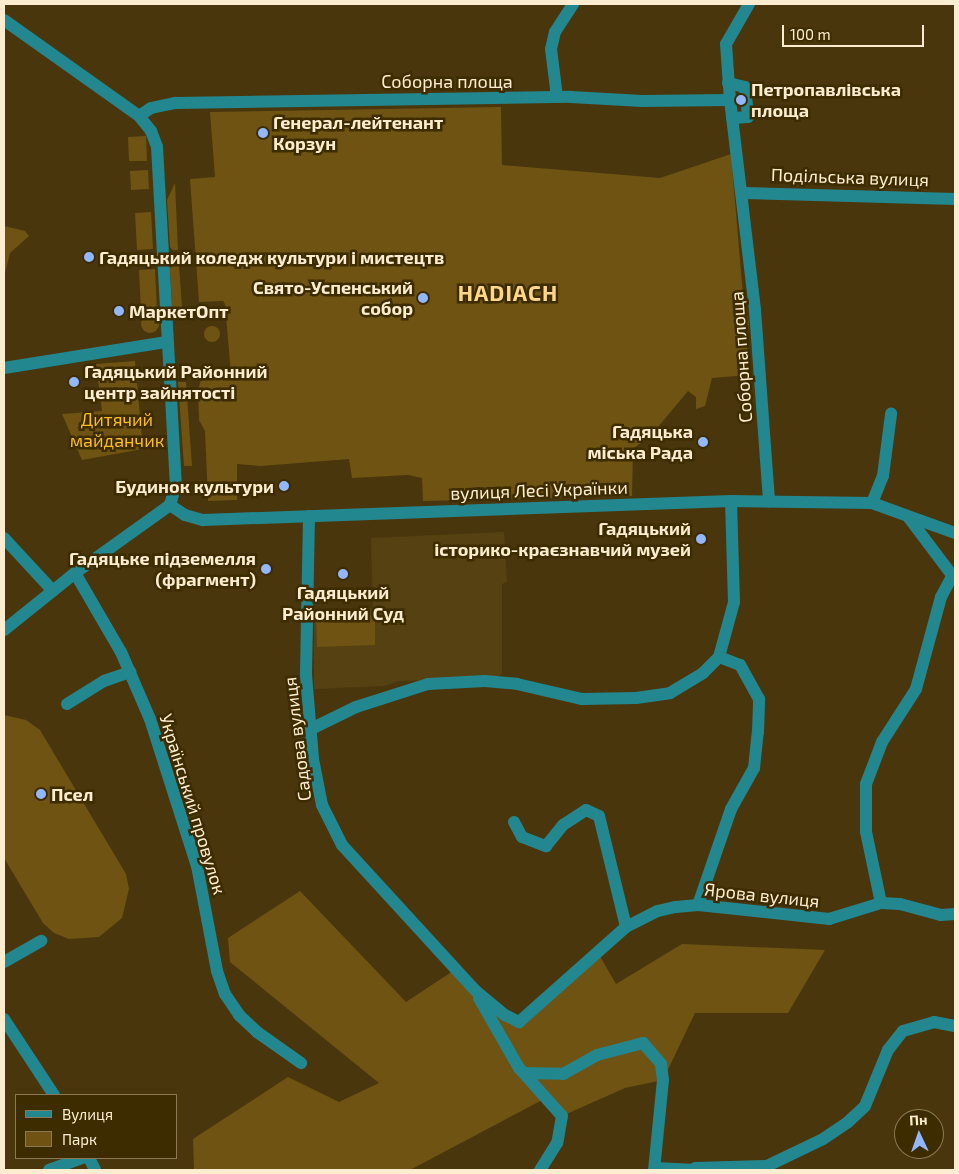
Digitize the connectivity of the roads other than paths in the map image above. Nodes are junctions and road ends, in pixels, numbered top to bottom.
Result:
1 (573, 4) edge
2 (749, 4) edge
3 (4, 20) edge
4 (728, 82) junction
5 (557, 98) junction
6 (730, 100) junction
7 (139, 116) junction
8 (732, 118) junction
9 (744, 193) junction
10 (955, 199) edge
11 (167, 342) junction
12 (4, 368) edge
13 (891, 414) dead end
14 (731, 501) junction
15 (769, 501) junction
16 (872, 503) junction
17 (170, 505) junction
18 (309, 516) junction
19 (909, 518) junction
20 (955, 533) edge
21 (4, 538) edge
22 (75, 573) junction
23 (953, 578) edge
24 (53, 591) junction
25 (4, 630) edge
26 (719, 657) junction
27 (130, 672) junction
28 (67, 704) dead end
29 (311, 730) junction
30 (514, 822) dead end
31 (881, 903) junction
32 (698, 905) junction
33 (955, 914) edge
34 (626, 927) junction
35 (41, 942) dead end
36 (4, 962) edge
37 (476, 991) junction
38 (4, 1019) edge
39 (520, 1022) joint
40 (955, 1026) edge
41 (301, 1063) dead end
42 (524, 1073) junction
43 (53, 1094) edge
44 (79, 1159) edge
45 (89, 1159) edge
46 (655, 1169) edge
47 (696, 1169) edge
48 (48, 1170) edge
49 (95, 1170) edge
50 (540, 1170) edge

1 - 5 street
2 - 4 street
3 - 7 street
4 - 6 street
4 - 8 street
5 - 6 street, Соборна площа
5 - 7 street, Соборна площа
6 - 8 street, Соборна площа
7 - 11 street
8 - 9 street, Соборна площа
9 - 10 street, Подільська вулиця
9 - 15 street, Соборна площа
11 - 12 street
11 - 17 street
13 - 16 street
14 - 15 street, вулиця Лесі Українки
14 - 18 street, вулиця Лесі Українки
14 - 26 street
15 - 16 street, вулиця Лесі Українки
16 - 19 street, вулиця Лесі Українки
17 - 18 street, вулиця Лесі Українки
17 - 22 street
18 - 29 street, Садова вулиця
19 - 20 street
19 - 23 street
21 - 24 street
22 - 24 street
22 - 27 street, Український провулок
23 - 31 street
24 - 25 street
26 - 29 street
26 - 32 street
27 - 28 street
27 - 41 street, Український провулок
29 - 37 street, Садова вулиця
30 - 34 street
31 - 32 street, Ярова вулиця
31 - 33 street, Ярова вулиця
32 - 34 street, Ярова вулиця
34 - 39 street, Ярова вулиця
35 - 36 street
37 - 39 street, Садова вулиця
37 - 42 street, Садова вулиця
38 - 43 street
40 - 47 street
42 - 46 street
42 - 50 street, Садова вулиця
44 - 48 street
45 - 49 street
46 - 47 street

